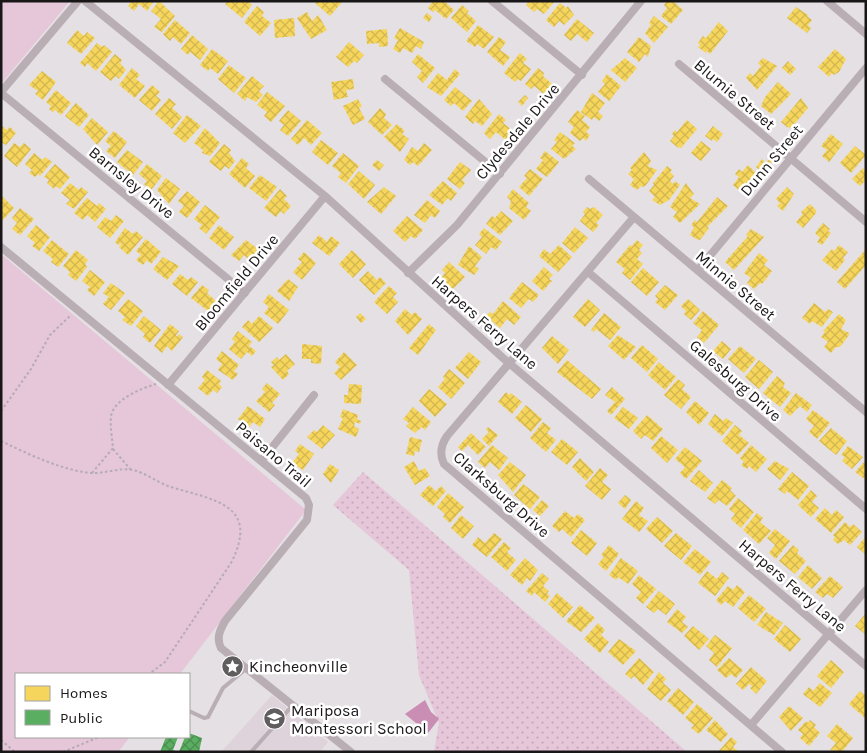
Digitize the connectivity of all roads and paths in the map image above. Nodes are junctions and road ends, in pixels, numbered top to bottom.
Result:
1 (78, 1) edge
2 (85, 1) edge
3 (492, 1) edge
4 (641, 1) edge
5 (827, 1) edge
6 (866, 34) edge
7 (679, 64) dead end
8 (866, 68) edge
9 (582, 75) junction
10 (385, 79) dead end
11 (1, 93) edge
12 (790, 157) junction
13 (500, 174) junction
14 (589, 179) dead end
15 (325, 196) junction
16 (634, 217) junction
17 (866, 222) edge
18 (1, 247) edge
19 (698, 270) junction
20 (408, 272) junction
21 (588, 272) junction
22 (244, 293) junction
23 (77, 310) junction
24 (510, 364) junction
25 (168, 385) junction
26 (314, 395) dead end
27 (1, 411) edge
28 (866, 412) edge
29 (1, 441) edge
30 (113, 448) junction
31 (262, 460) junction
32 (131, 470) junction
33 (92, 473) junction
34 (866, 509) edge
35 (866, 590) edge
36 (828, 634) junction
37 (866, 666) edge
38 (247, 668) junction
39 (150, 673) edge
40 (293, 705) junction
41 (190, 711) edge
42 (751, 725) junction
43 (97, 738) edge
44 (1, 740) edge
45 (68, 750) edge
46 (15, 752) edge
47 (63, 752) edge
48 (251, 752) edge
49 (351, 752) edge
50 (782, 752) edge

1 - 11 street
2 - 15 street, Harpers Ferry Lane
3 - 9 street
4 - 9 street, Clydesdale Drive
5 - 6 street
7 - 12 street, Blumie Street
8 - 12 street, Dunn Street
9 - 13 street, Clydesdale Drive
10 - 13 street
11 - 22 street, Barnsley Drive
12 - 17 street, Blumie Street
12 - 19 street, Dunn Street
13 - 20 street, Clydesdale Drive
14 - 16 street, Minnie Street
15 - 20 street, Harpers Ferry Lane
15 - 22 street, Bloomfield Drive
16 - 19 street, Minnie Street
16 - 21 street, Clarksburg Drive
18 - 23 street, Paisano Trail
19 - 28 street, Minnie Street
20 - 24 street, Harpers Ferry Lane
21 - 24 street, Clarksburg Drive
21 - 34 street, Galesburg Drive
22 - 25 street, Bloomfield Drive
23 - 25 street, Paisano Trail
23 - 27 path
24 - 36 street, Harpers Ferry Lane
24 - 42 street, Clarksburg Drive
25 - 30 path
25 - 31 street, Paisano Trail
26 - 31 street
29 - 33 path
30 - 32 path
30 - 33 path
31 - 38 street, Paisano Trail
32 - 33 path
32 - 39 path
35 - 36 street
36 - 37 street, Harpers Ferry Lane
36 - 42 street
38 - 40 street, Paisano Trail
38 - 41 lane
40 - 48 lane
40 - 49 street, Paisano Trail
42 - 50 street, Clarksburg Drive
43 - 45 path
44 - 46 path
45 - 47 path

